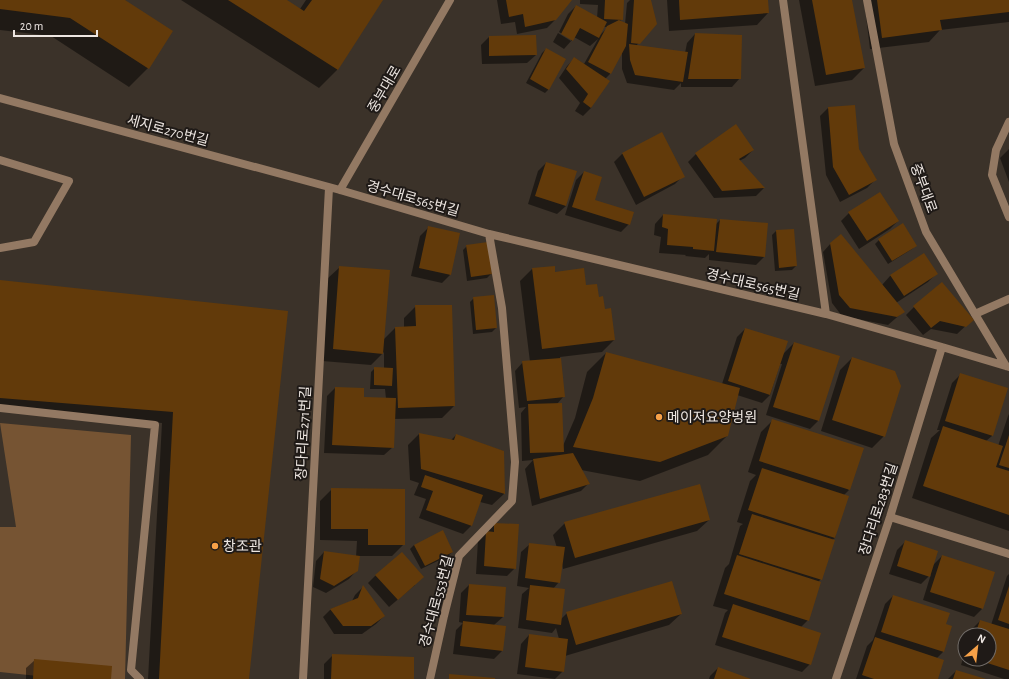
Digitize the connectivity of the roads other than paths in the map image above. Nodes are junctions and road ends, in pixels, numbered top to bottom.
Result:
1 (450, 0) edge
2 (783, 0) edge
3 (867, 0) edge
4 (0, 98) edge
5 (1009, 122) edge
6 (0, 160) edge
7 (329, 188) junction
8 (340, 190) junction
9 (1009, 216) edge
10 (489, 234) junction
11 (0, 248) edge
12 (1009, 299) edge
13 (826, 314) junction
14 (975, 314) junction
15 (942, 346) junction
16 (1008, 366) edge
17 (0, 408) edge
18 (890, 516) junction
19 (1009, 554) edge
20 (140, 679) edge
21 (303, 679) edge
22 (430, 679) edge
23 (836, 679) edge

1 - 8 street, 중부대로
2 - 13 street
3 - 14 street, 중부대로
4 - 7 street, 세지로270번길
5 - 9 street
6 - 11 street
7 - 8 street, 경수대로565번길
7 - 21 street, 장다리로271번길
8 - 10 street, 경수대로565번길
10 - 13 street, 경수대로565번길
10 - 22 street, 경수대로553번길
12 - 14 street
13 - 15 street, 경수대로565번길
14 - 16 street, 중부대로
15 - 16 street, 경수대로565번길
15 - 18 street, 장다리로283번길
17 - 20 street
18 - 19 street
18 - 23 street, 장다리로283번길

